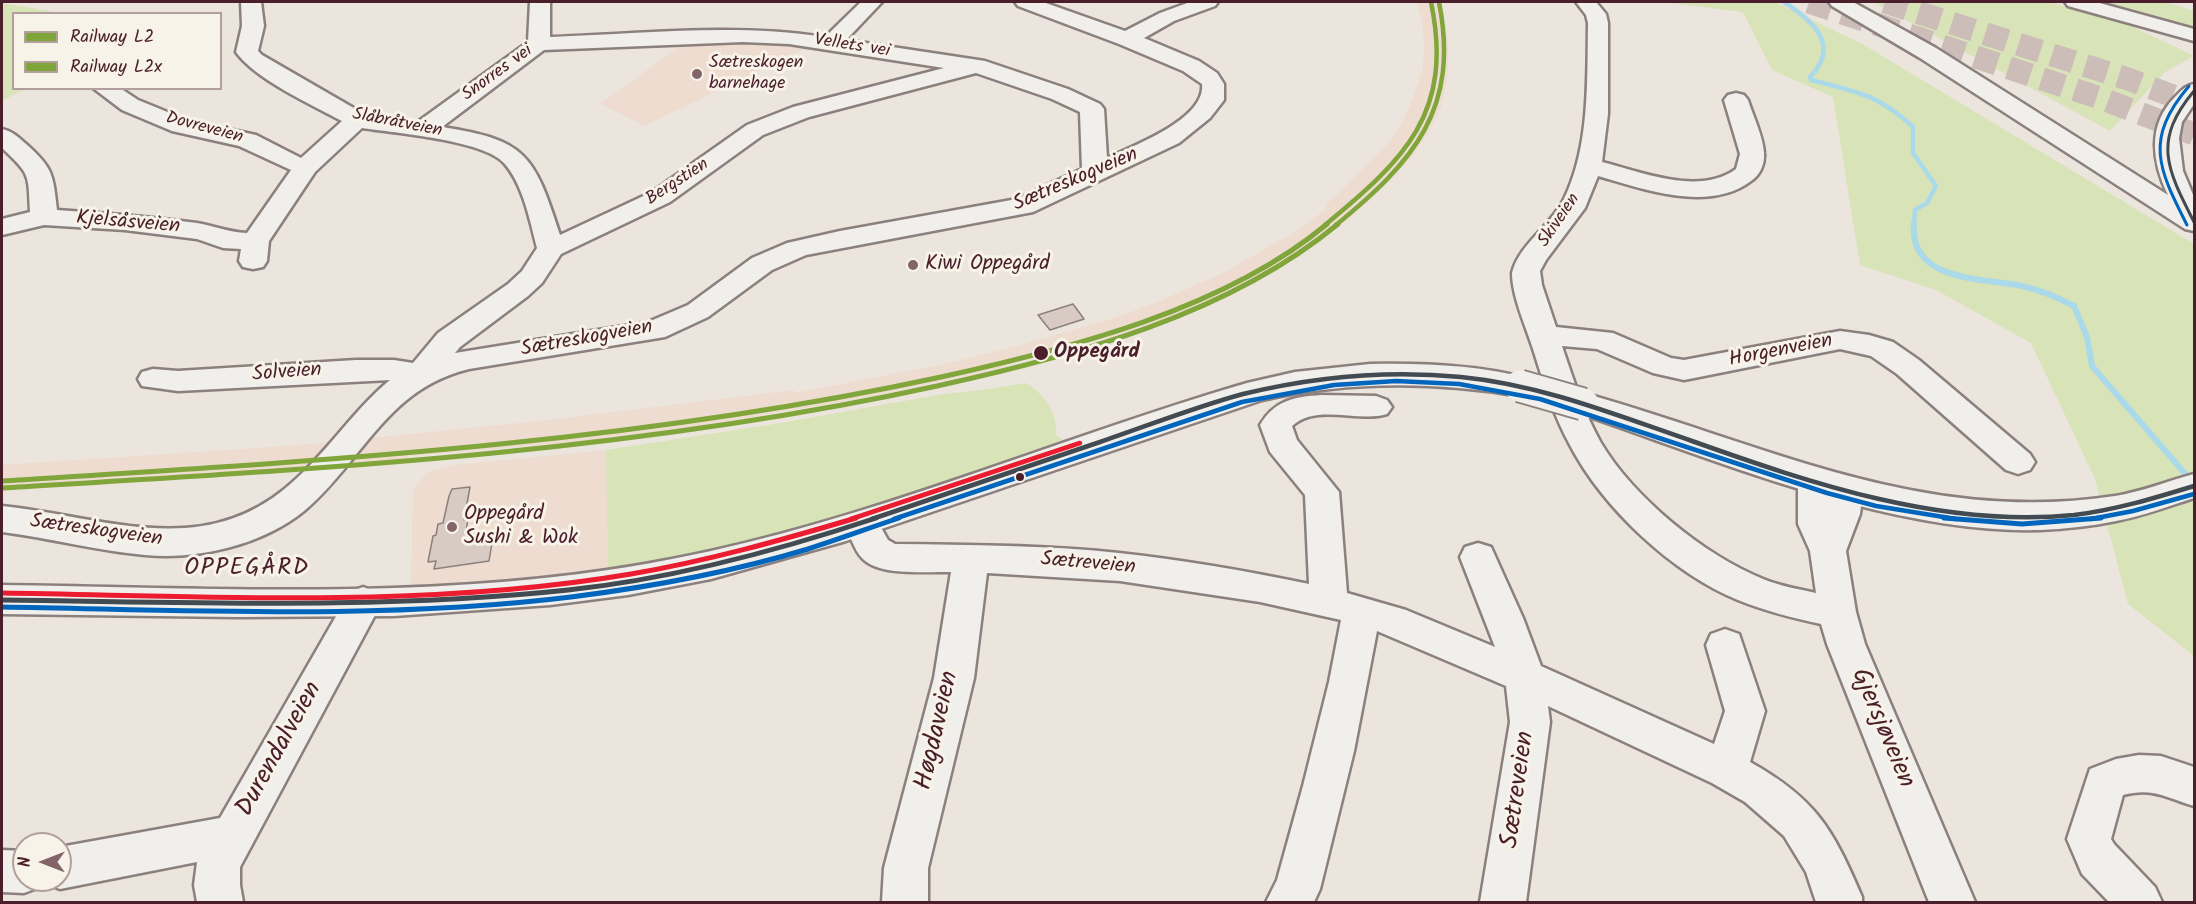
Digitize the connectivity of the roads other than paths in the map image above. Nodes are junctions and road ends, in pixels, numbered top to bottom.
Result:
1 (251, 2) edge
2 (540, 2) edge
3 (872, 2) edge
4 (1026, 2) edge
5 (1208, 2) edge
6 (1586, 2) edge
7 (1839, 2) edge
8 (1851, 2) edge
9 (2075, 2) edge
10 (1879, 23) junction
11 (2166, 28) junction
12 (2194, 35) edge
13 (1127, 39) junction
14 (2194, 40) edge
15 (831, 43) junction
16 (539, 44) junction
17 (977, 66) junction
18 (107, 90) edge
19 (2194, 91) edge
20 (1736, 100) dead end
21 (357, 120) junction
22 (423, 129) junction
23 (2, 136) edge
24 (1588, 166) junction
25 (306, 167) junction
26 (1095, 172) junction
27 (44, 217) junction
28 (2194, 222) edge
29 (2, 227) edge
30 (551, 248) junction
31 (1545, 335) junction
32 (421, 374) junction
33 (153, 379) dead end
34 (1376, 407) dead end
35 (2018, 462) dead end
36 (1830, 486) junction
37 (2194, 486) edge
38 (2, 519) edge
39 (862, 524) junction
40 (1478, 557) dead end
41 (971, 560) junction
42 (2, 600) edge
43 (363, 602) junction
44 (1345, 607) junction
45 (1837, 612) junction
46 (1725, 645) dead end
47 (1525, 677) junction
48 (1727, 770) junction
49 (2194, 787) edge
50 (233, 836) junction
51 (72, 866) edge
52 (220, 903) edge
53 (905, 903) edge
54 (1289, 903) edge
55 (1503, 903) edge
56 (1839, 903) edge
57 (1952, 903) edge
58 (2139, 903) edge

1 - 21 street, Slåbråtveien
2 - 16 street, Snorres vei
3 - 15 street
4 - 13 street, Sætreskogveien
5 - 13 street
6 - 24 street, Skiveien
7 - 10 street
8 - 10 street
9 - 11 street
10 - 28 street
11 - 12 street
11 - 14 street
13 - 26 street, Sætreskogveien
15 - 16 street, Vellets vei
15 - 17 street, Vellets vei
16 - 22 street, Snorres vei
17 - 26 street, Vellets vei
17 - 30 street, Bergstien
18 - 25 street, Dovreveien
19 - 28 street
20 - 24 street
21 - 22 street, Slåbråtveien
21 - 25 street
22 - 30 street, Slåbråtveien
23 - 27 street
24 - 31 street, Skiveien
25 - 27 street, Kjelsåsveien
26 - 32 street, Sætreskogveien
27 - 29 street, Kjelsåsveien
30 - 32 street
31 - 35 street, Horgenveien
31 - 45 street, Skiveien
32 - 33 street, Solveien
32 - 38 street, Sætreskogveien
34 - 44 street
36 - 37 street
36 - 39 street, bridge
36 - 45 street, Gjersjøveien
39 - 41 street, Sætreveien
39 - 43 street
40 - 47 street, Sætreveien
41 - 44 street, Sætreveien
41 - 53 street, Høgdaveien
42 - 43 street
43 - 50 street, Durendalveien
44 - 47 street, Sætreveien
44 - 54 street
45 - 57 street, Gjersjøveien
46 - 48 street
47 - 48 street, Sætreveien
47 - 55 street, Sætreveien
48 - 56 street, Sætreveien
49 - 58 street
50 - 51 street
50 - 52 street, Durendalveien

